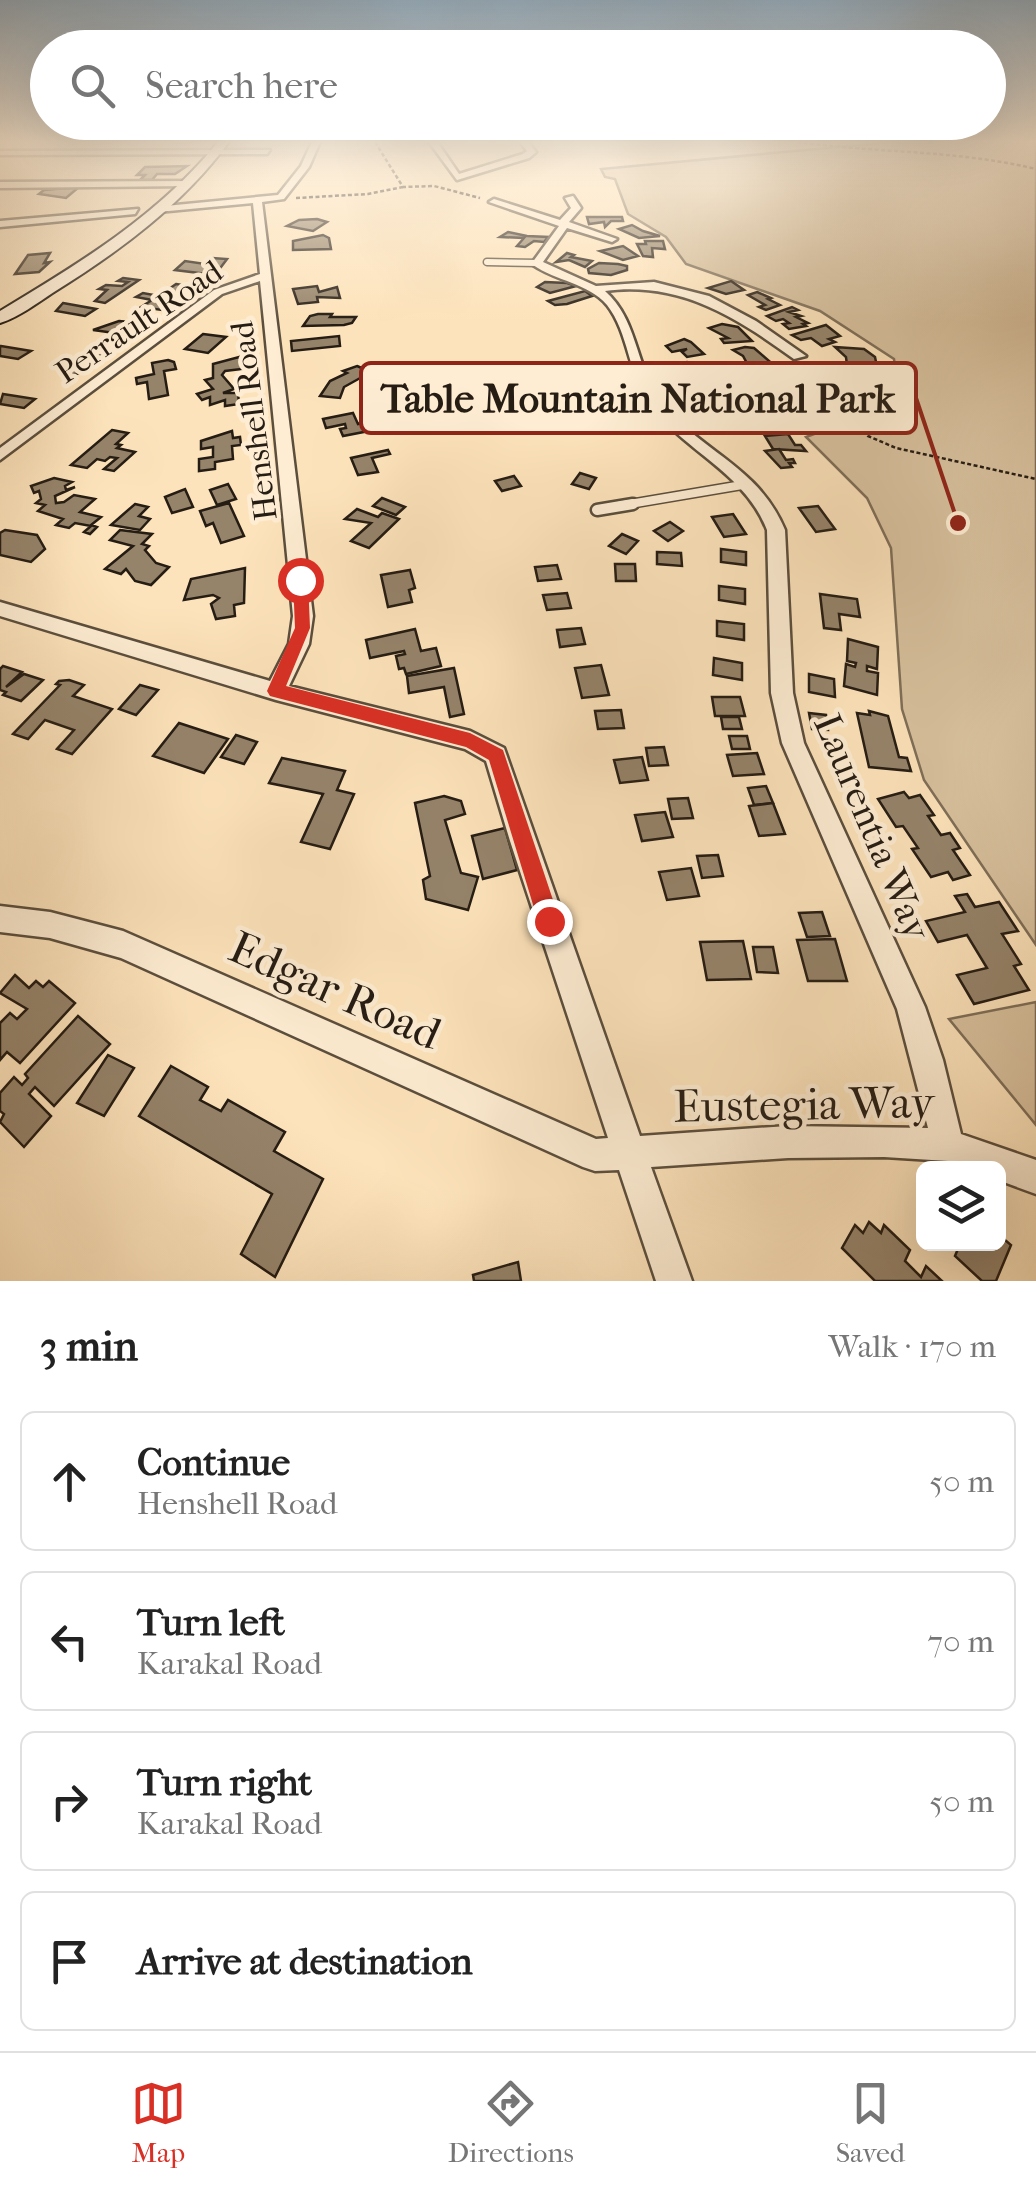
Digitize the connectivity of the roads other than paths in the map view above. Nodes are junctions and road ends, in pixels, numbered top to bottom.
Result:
1 (167, 202) edge
2 (237, 202) edge
3 (257, 202) edge
4 (494, 202) dead end
5 (572, 202) edge
6 (158, 209) junction
7 (136, 211) dead end
8 (0, 224) edge
9 (564, 224) junction
10 (612, 240) dead end
11 (487, 261) dead end
12 (537, 261) junction
13 (265, 276) junction
14 (597, 289) junction
15 (0, 318) edge
16 (799, 356) road end
17 (0, 455) edge
18 (749, 483) junction
19 (597, 510) dead end
20 (0, 609) edge
21 (276, 691) junction
22 (0, 919) edge
23 (948, 1145) junction
24 (628, 1154) junction
25 (1036, 1177) edge
26 (674, 1281) edge

1 - 6 street
2 - 6 street
3 - 13 street, Henshell Road
4 - 9 street
5 - 9 street
6 - 15 street
7 - 8 street
9 - 10 street
9 - 12 street
11 - 12 lane
12 - 14 street
13 - 17 street, Perrault Road
13 - 21 street, Henshell Road
14 - 16 street
14 - 18 street, Laurentia Way
18 - 19 lane
18 - 23 street, Laurentia Way
20 - 21 street
21 - 24 street
22 - 24 street, Edgar Road
23 - 24 street, Eustegia Way
23 - 25 street, Eustegia Way
24 - 26 street

